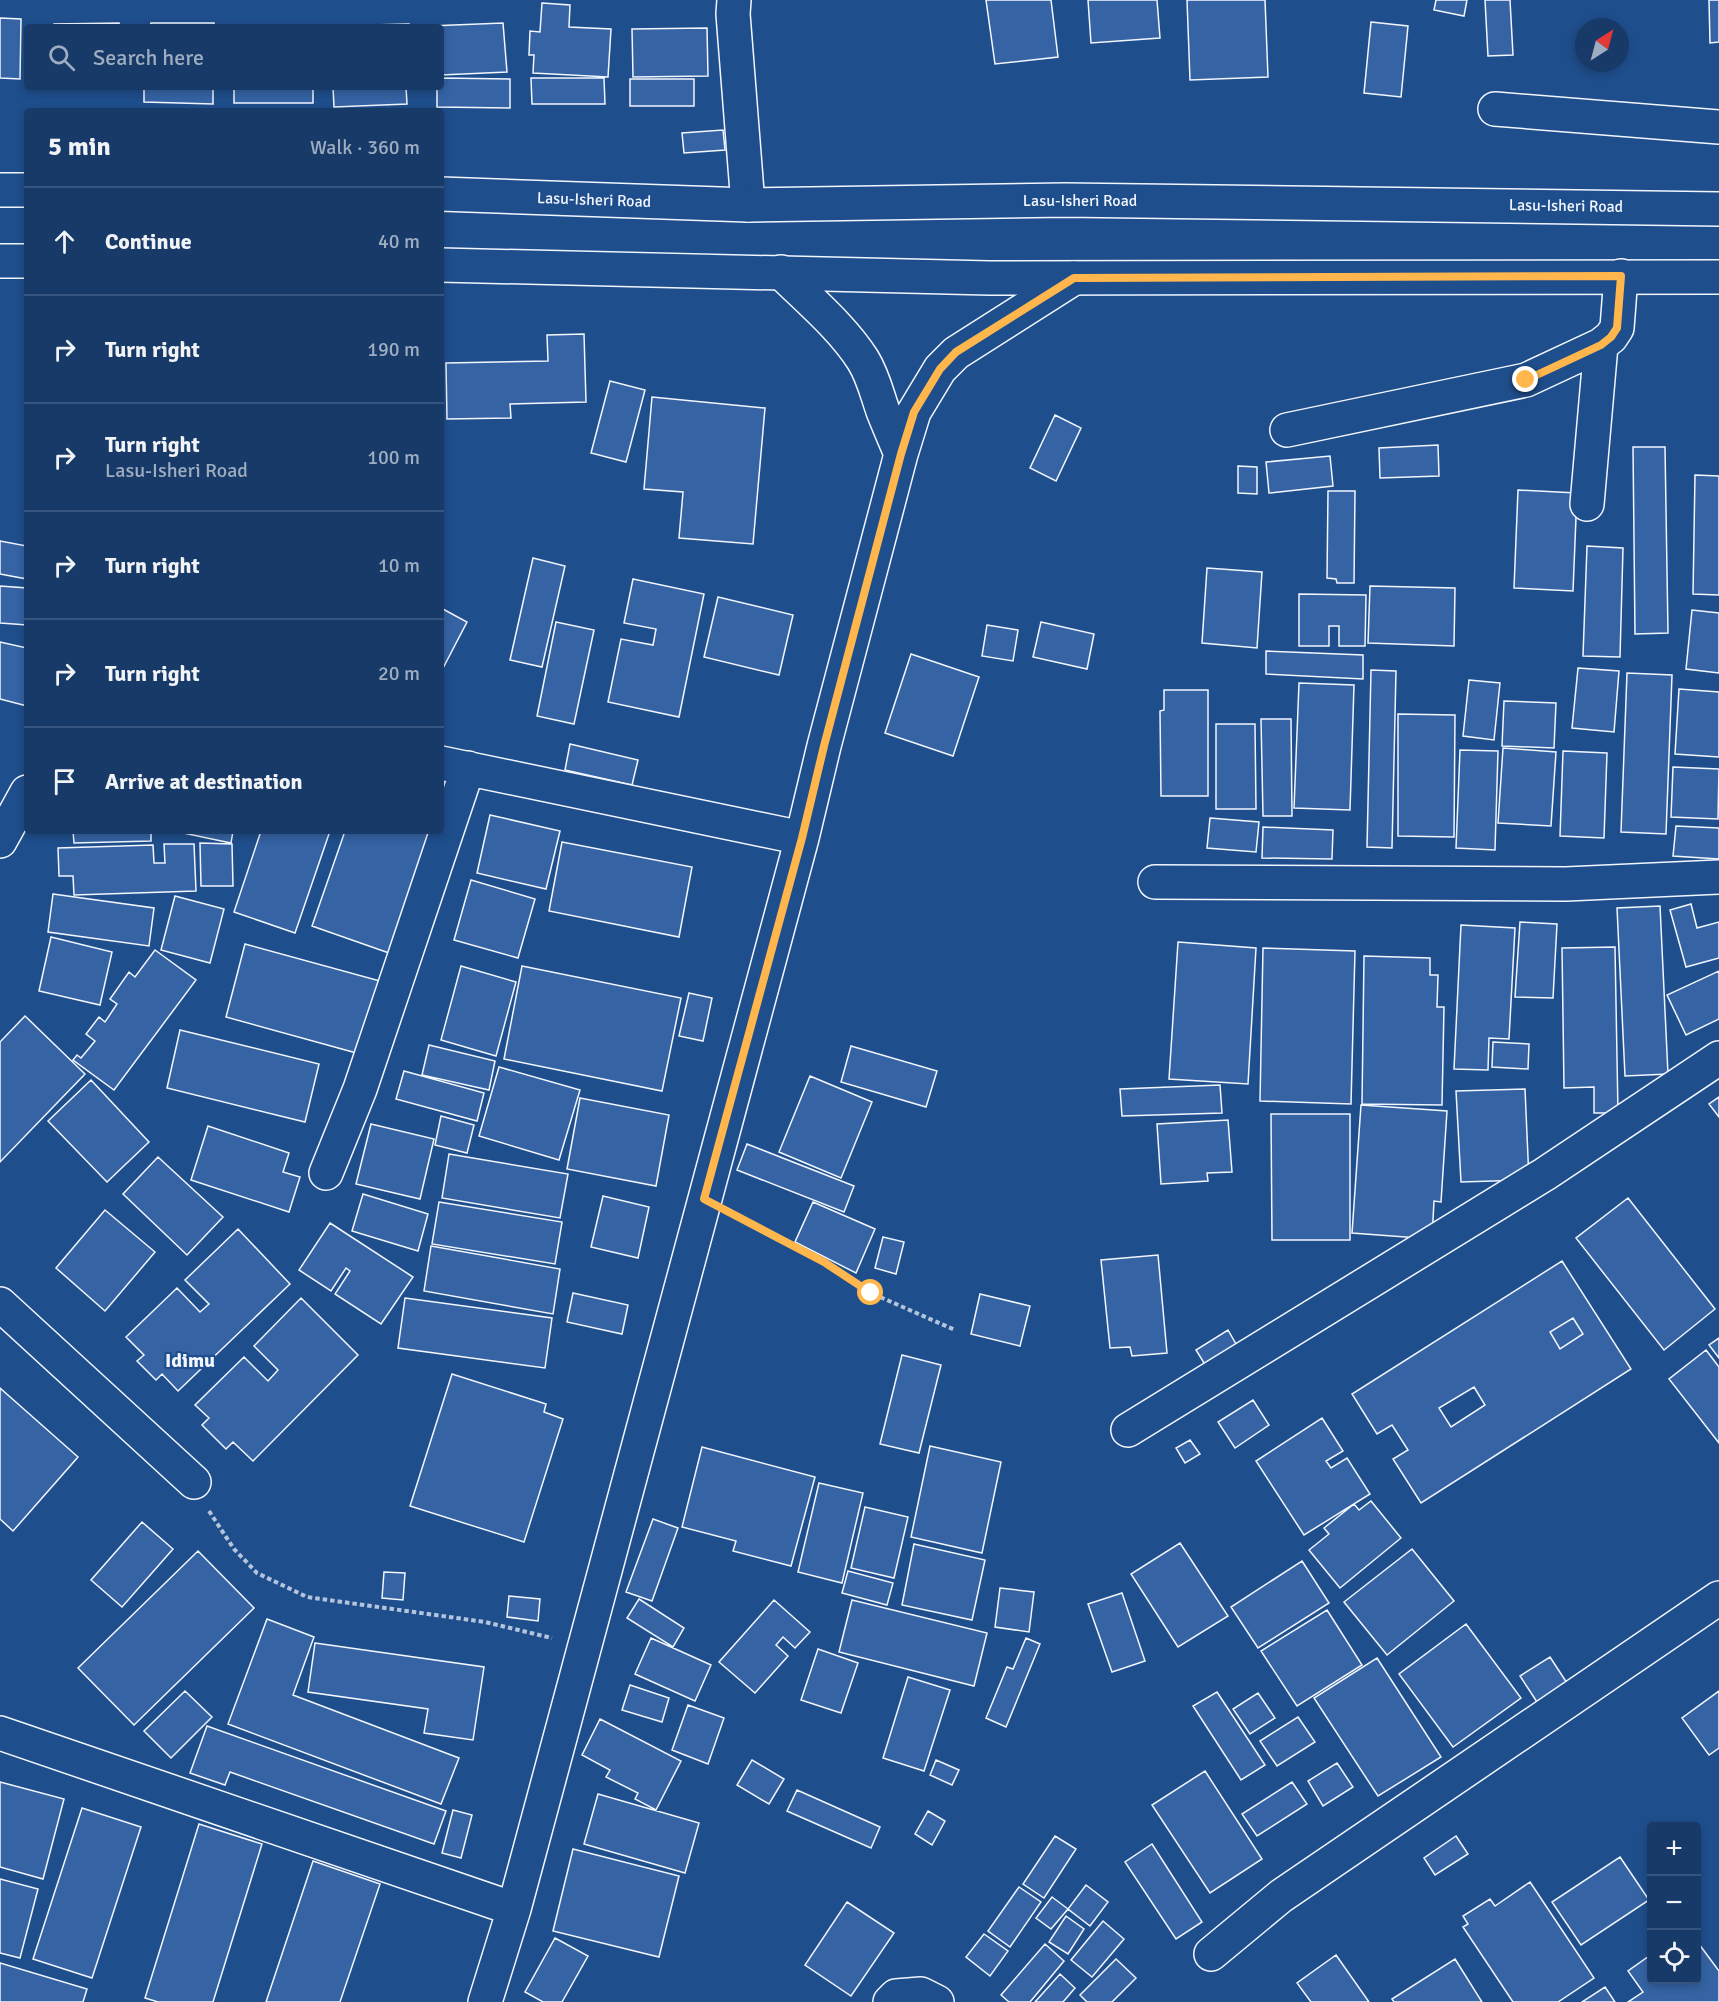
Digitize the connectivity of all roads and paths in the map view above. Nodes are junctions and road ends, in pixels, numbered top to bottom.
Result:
1 (734, 0) edge
2 (1494, 109) dead end
3 (1719, 127) edge
4 (0, 190) edge
5 (24, 190) edge
6 (444, 194) edge
7 (748, 205) junction
8 (1719, 209) edge
9 (0, 261) edge
10 (24, 261) edge
11 (444, 265) edge
12 (781, 272) junction
13 (1621, 276) junction
14 (1719, 277) edge
15 (1074, 278) junction
16 (1601, 345) junction
17 (1287, 430) dead end
18 (901, 454) junction
19 (1587, 504) dead end
20 (455, 766) edge
21 (24, 797) edge
22 (444, 803) edge
23 (435, 834) edge
24 (802, 838) junction
25 (0, 841) edge
26 (1719, 877) edge
27 (1155, 882) dead end
28 (1719, 1058) edge
29 (326, 1173) dead end
30 (704, 1199) junction
31 (0, 1304) edge
32 (955, 1330) dead end
33 (1128, 1430) dead end
34 (194, 1482) joint
35 (1719, 1598) edge
36 (553, 1639) dead end
37 (0, 1733) edge
38 (514, 1909) junction
39 (1211, 1954) dead end
40 (485, 2002) edge
41 (890, 2002) edge
42 (937, 2002) edge

1 - 7 street
2 - 3 street
4 - 5 street
6 - 7 street, Lasu-Isheri Road
7 - 8 street, Lasu-Isheri Road
9 - 10 street
11 - 12 street
12 - 15 street
12 - 18 street
13 - 14 street
13 - 15 street
13 - 16 street
15 - 18 street
16 - 17 street
16 - 19 street
18 - 24 street
20 - 22 street
20 - 24 street
21 - 25 street
23 - 29 street
24 - 30 street
26 - 27 street
28 - 33 street
30 - 32 path
30 - 38 street
31 - 34 street
34 - 36 path
35 - 39 street
37 - 38 street
38 - 40 street
41 - 42 street

